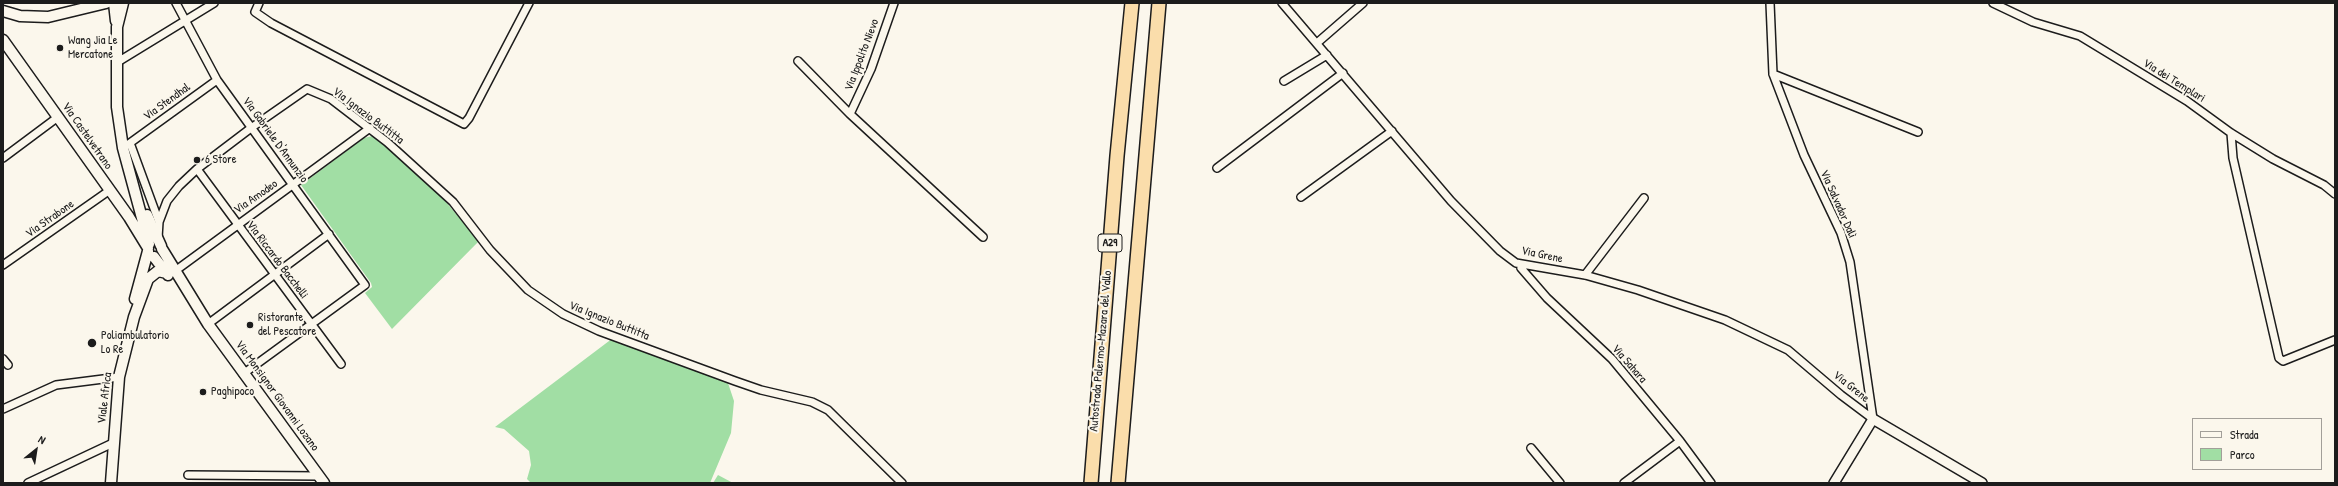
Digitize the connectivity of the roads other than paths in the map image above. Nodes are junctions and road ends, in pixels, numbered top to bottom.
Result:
1 (89, 3) edge
2 (106, 3) edge
3 (114, 3) edge
4 (123, 3) edge
5 (176, 3) edge
6 (214, 3) edge
7 (259, 3) edge
8 (529, 3) edge
9 (894, 3) edge
10 (1132, 3) edge
11 (1158, 3) edge
12 (1282, 3) edge
13 (1363, 3) edge
14 (1770, 3) edge
15 (1993, 3) edge
16 (79, 9) junction
17 (3, 11) edge
18 (185, 20) junction
19 (117, 27) junction
20 (3, 40) edge
21 (1316, 43) junction
22 (1327, 54) junction
23 (798, 61) dead end
24 (116, 63) junction
25 (1343, 74) junction
26 (1773, 74) junction
27 (217, 80) junction
28 (1284, 81) dead end
29 (850, 114) junction
30 (58, 117) junction
31 (251, 128) junction
32 (370, 128) junction
33 (1392, 131) junction
34 (1918, 132) dead end
35 (2231, 133) junction
36 (126, 145) junction
37 (3, 158) edge
38 (1217, 168) dead end
39 (197, 169) junction
40 (293, 185) junction
41 (110, 190) junction
42 (2335, 194) edge
43 (1301, 197) dead end
44 (1644, 198) dead end
45 (159, 222) junction
46 (237, 224) junction
47 (329, 234) junction
48 (983, 237) dead end
49 (155, 250) junction
50 (3, 266) edge
51 (1521, 268) dead end
52 (171, 272) junction
53 (274, 274) junction
54 (1584, 275) junction
55 (138, 301) junction
56 (134, 317) junction
57 (208, 324) junction
58 (311, 324) junction
59 (2335, 340) edge
60 (3, 358) edge
61 (341, 364) dead end
62 (8, 365) dead end
63 (243, 374) junction
64 (119, 377) junction
65 (3, 409) edge
66 (1873, 419) junction
67 (1680, 441) junction
68 (113, 443) junction
69 (1531, 448) dead end
70 (188, 475) dead end
71 (322, 480) edge
72 (28, 483) edge
73 (111, 483) edge
74 (902, 483) edge
75 (1091, 483) edge
76 (1118, 483) edge
77 (1560, 483) edge
78 (1624, 483) edge
79 (1711, 483) edge
80 (1834, 483) edge
81 (1982, 483) edge

1 - 16 main road
2 - 16 main road
3 - 19 main road
4 - 19 main road
5 - 18 street, Via Gabriele D'Annunzio
6 - 18 street
7 - 8 street
9 - 29 street, Via Ippolito Nievo
10 - 75 highway, Autostrada Palermo-Mazara del Vallo / A29
11 - 76 highway, A29
12 - 21 street, Via Grene
13 - 21 street
14 - 26 street, Via Salvador Dalì
15 - 35 street, Via dei Templari
16 - 17 main road
18 - 24 street
18 - 27 street, Via Gabriele D'Annunzio
19 - 24 main road
20 - 30 main road, Via Castelvetrano
21 - 22 street, Via Grene
22 - 25 street, Via Grene
22 - 28 street
23 - 29 street
24 - 36 main road
25 - 33 street, Via Grene
25 - 38 street
26 - 34 street
26 - 66 street, Via Salvador Dalì
27 - 31 street, Via Gabriele D'Annunzio
27 - 36 street, Via Stendhal
29 - 48 street
30 - 37 street
30 - 41 main road, Via Castelvetrano
31 - 32 street, Via Ignazio Buttitta
31 - 39 street
31 - 40 street, Via Gabriele D'Annunzio
32 - 40 street, Via Amodeo
32 - 74 street, Via Ignazio Buttitta
33 - 43 street
33 - 54 street, Via Grene
35 - 42 street, Via dei Templari
35 - 59 street
36 - 45 street
36 - 49 main road
39 - 45 street
39 - 46 street, Via Riccardo Bacchelli
40 - 46 street, Via Amodeo
40 - 47 street, Via Gabriele D'Annunzio
41 - 49 main road, Via Castelvetrano
41 - 50 street, Via Strabone
44 - 54 street
45 - 49 street
46 - 52 street, Via Amodeo
46 - 53 street, Via Riccardo Bacchelli
47 - 53 street
47 - 58 street, Via Gabriele D'Annunzio
49 - 52 main road, Via Monsignor Giovanni Lozano
49 - 55 main road
49 - 56 main road
51 - 67 street, Via Sahara
52 - 55 main road
52 - 57 main road, Via Monsignor Giovanni Lozano
53 - 57 street
53 - 58 street, Via Riccardo Bacchelli
54 - 66 street, Via Grene
55 - 56 main road
56 - 64 main road, Viale Africa
57 - 63 main road, Via Monsignor Giovanni Lozano
58 - 61 street, Via Riccardo Bacchelli
58 - 63 street
60 - 62 street
63 - 71 main road, Via Monsignor Giovanni Lozano
64 - 65 street
64 - 68 main road, Viale Africa
66 - 80 street
66 - 81 street
67 - 78 street
67 - 79 street, Via Sahara
68 - 72 street
68 - 73 main road, Viale Africa
69 - 77 street
70 - 71 street

